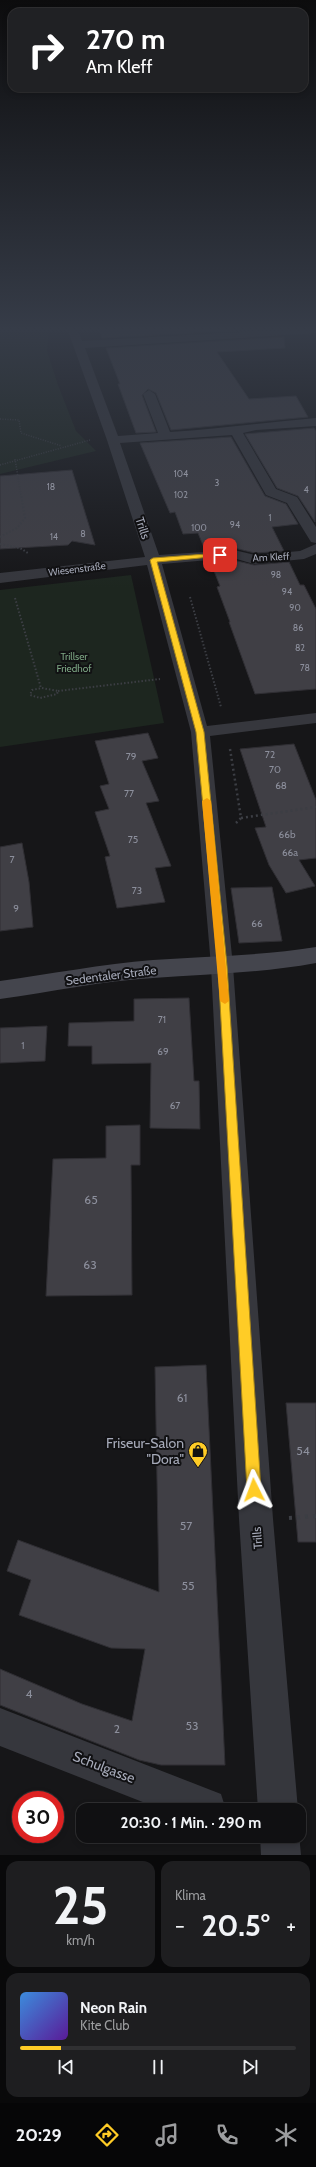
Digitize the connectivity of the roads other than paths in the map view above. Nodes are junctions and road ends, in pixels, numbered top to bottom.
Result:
1 (104, 415) edge
2 (157, 415) edge
3 (316, 422) edge
4 (236, 431) junction
5 (165, 436) junction
6 (114, 440) junction
7 (316, 539) edge
8 (316, 548) edge
9 (153, 560) junction
10 (4, 578) edge
11 (316, 718) edge
12 (200, 732) junction
13 (316, 955) edge
14 (222, 966) junction
15 (0, 990) edge
16 (0, 1727) edge
17 (194, 1803) edge
18 (277, 1803) edge
19 (281, 1843) edge
20 (282, 1855) edge

1 - 6 street, Trills
2 - 5 street
3 - 4 street
4 - 5 street
4 - 7 street
5 - 6 street
6 - 9 street, Trills
8 - 9 street, Am Kleff
9 - 10 street, Wiesenstraße
9 - 12 street, Trills
11 - 12 street
12 - 14 street, Trills
13 - 14 street, Sedentaler Straße
14 - 15 street, Sedentaler Straße
14 - 18 street, Trills
16 - 17 street, Schulgasse
19 - 20 street

